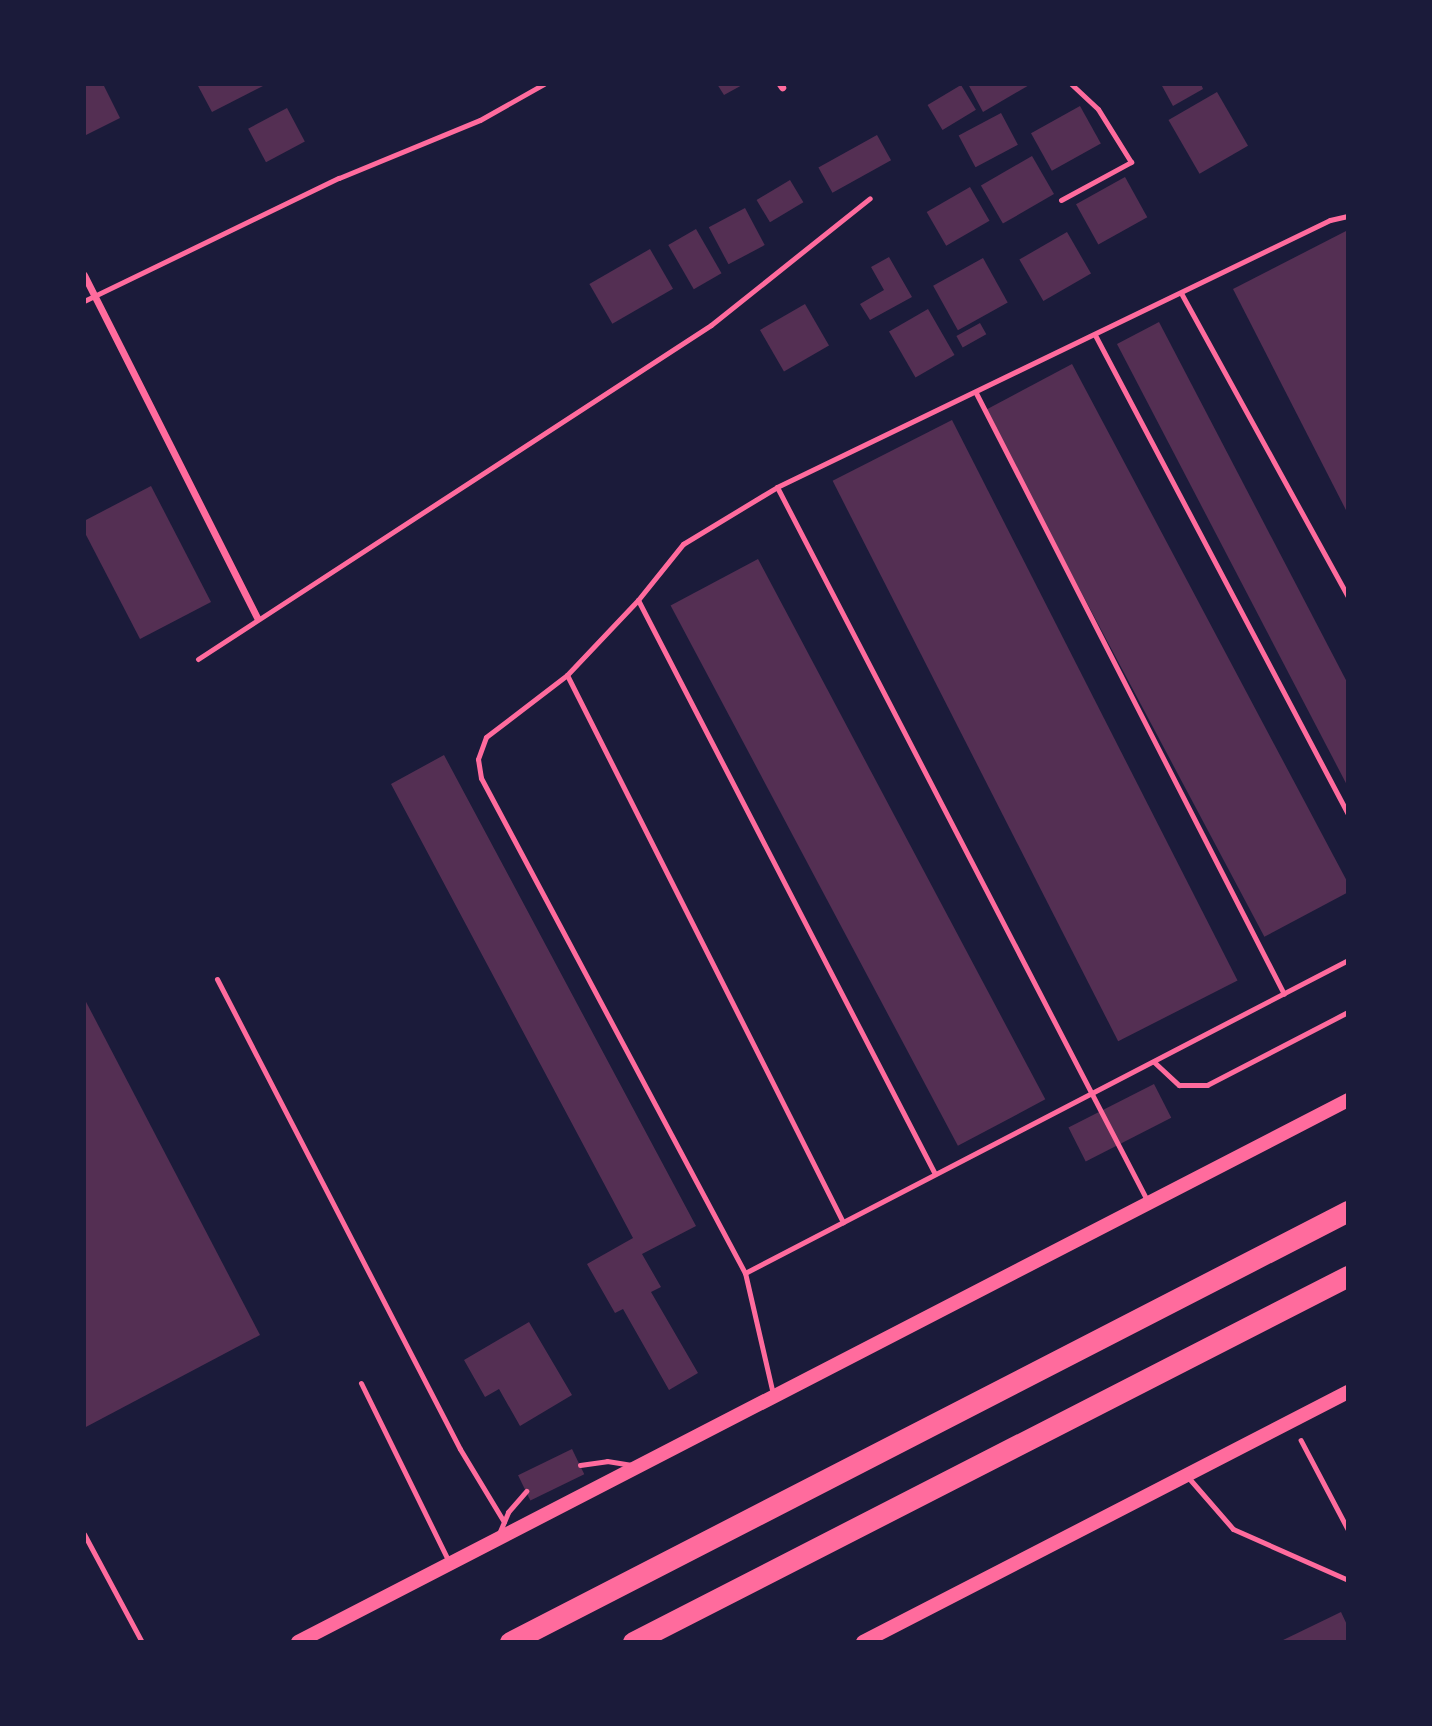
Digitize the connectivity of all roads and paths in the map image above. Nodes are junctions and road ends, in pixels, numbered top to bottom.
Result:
1 (544, 84) edge
2 (1071, 84) edge
3 (870, 198) dead end
4 (1061, 200) dead end
5 (1348, 216) edge
6 (84, 275) edge
7 (1181, 293) junction
8 (95, 297) junction
9 (84, 302) edge
10 (1095, 335) junction
11 (976, 393) junction
12 (777, 487) junction
13 (1348, 597) edge
14 (638, 600) junction
15 (257, 618) junction
16 (198, 659) dead end
17 (567, 675) junction
18 (1348, 814) edge
19 (1348, 960) edge
20 (217, 979) dead end
21 (1284, 994) junction
22 (1348, 1012) edge
23 (1154, 1062) junction
24 (1094, 1092) junction
25 (1348, 1100) edge
26 (935, 1174) junction
27 (1149, 1203) junction
28 (1348, 1211) edge
29 (843, 1222) junction
30 (745, 1273) junction
31 (1348, 1276) edge
32 (361, 1383) dead end
33 (1348, 1392) edge
34 (774, 1398) junction
35 (1292, 1421) junction
36 (580, 1465) dead end
37 (642, 1466) junction
38 (1187, 1475) junction
39 (526, 1491) dead end
40 (504, 1522) junction
41 (1348, 1529) edge
42 (84, 1534) edge
43 (495, 1542) junction
44 (450, 1565) junction
45 (1348, 1580) edge
46 (142, 1642) edge
47 (298, 1642) edge
48 (510, 1642) edge
49 (633, 1642) edge
50 (863, 1642) edge

1 - 8 lane
2 - 4 lane
3 - 15 lane
5 - 7 lane
6 - 8 street
7 - 10 lane
7 - 13 lane
8 - 9 lane
8 - 15 street
10 - 11 lane
10 - 18 lane
11 - 12 lane
11 - 21 lane
12 - 14 lane
12 - 24 lane
14 - 17 lane
14 - 26 lane
15 - 16 lane
17 - 29 lane
17 - 30 lane
19 - 21 lane
20 - 40 lane
21 - 23 lane
22 - 23 lane
23 - 24 lane
24 - 26 lane
24 - 27 lane
25 - 27 main road
26 - 29 lane
27 - 34 main road
28 - 48 highway
29 - 30 lane
30 - 34 lane
31 - 49 highway
32 - 44 lane
33 - 35 main road
34 - 37 main road
35 - 38 main road
35 - 41 path
36 - 37 lane
37 - 43 main road
38 - 45 lane
38 - 50 main road
39 - 40 lane
40 - 43 lane
42 - 46 lane
43 - 44 main road
44 - 47 main road

